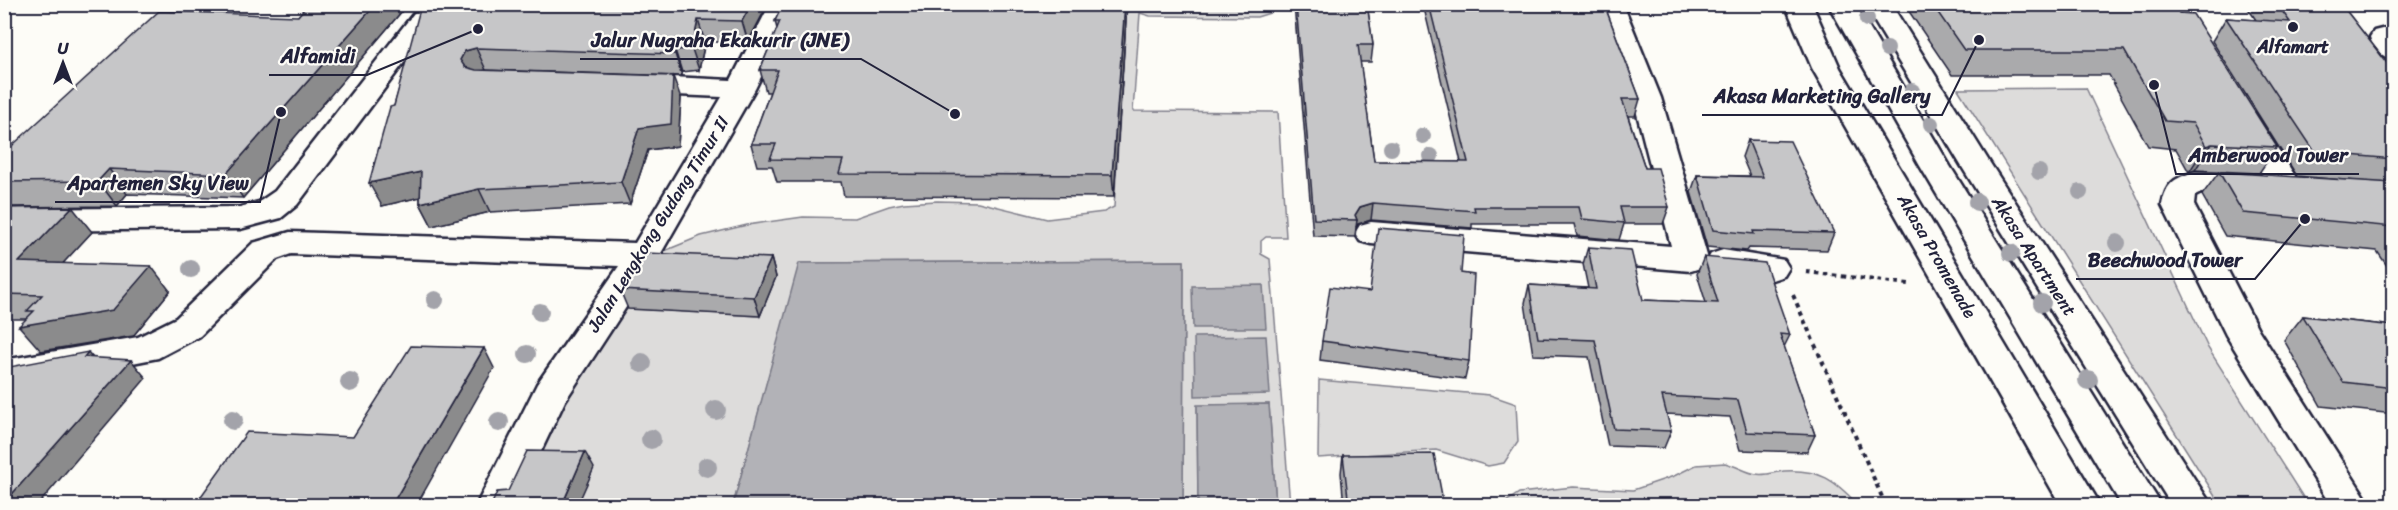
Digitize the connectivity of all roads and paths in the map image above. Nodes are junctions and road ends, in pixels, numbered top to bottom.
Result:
1 (435, 4) edge
2 (784, 4) edge
3 (1609, 4) edge
4 (1798, 4) edge
5 (1841, 4) edge
6 (1877, 4) edge
7 (2394, 34) edge
8 (2394, 51) edge
9 (608, 84) edge
10 (741, 88) junction
11 (2227, 90) edge
12 (1935, 166) junction
13 (1977, 167) junction
14 (4, 220) edge
15 (1371, 233) dead end
16 (644, 255) junction
17 (1691, 259) junction
18 (1772, 268) junction
19 (1958, 290) junction
20 (4, 374) edge
21 (2102, 440) junction
22 (2153, 441) junction
23 (495, 506) edge
24 (1886, 506) edge
25 (2082, 506) edge
26 (2143, 506) edge
27 (2193, 506) edge
28 (2352, 506) edge

1 - 14 street
2 - 10 street, Jalan Lengkong Gudang Timur II
3 - 17 street
4 - 19 street, Akasa Promenade
5 - 12 street, Akasa Apartment
6 - 13 street, Akasa Apartment
7 - 8 street
9 - 10 street
10 - 16 street, Jalan Lengkong Gudang Timur II
11 - 28 street
12 - 13 street
12 - 21 street, Akasa Apartment
13 - 22 street, Akasa Apartment
15 - 17 street
16 - 20 street
16 - 23 street, Jalan Lengkong Gudang Timur II
17 - 18 street
18 - 19 path
18 - 24 path
19 - 25 street, Akasa Promenade
21 - 22 street
21 - 26 street, Akasa Apartment
22 - 27 street, Akasa Apartment

